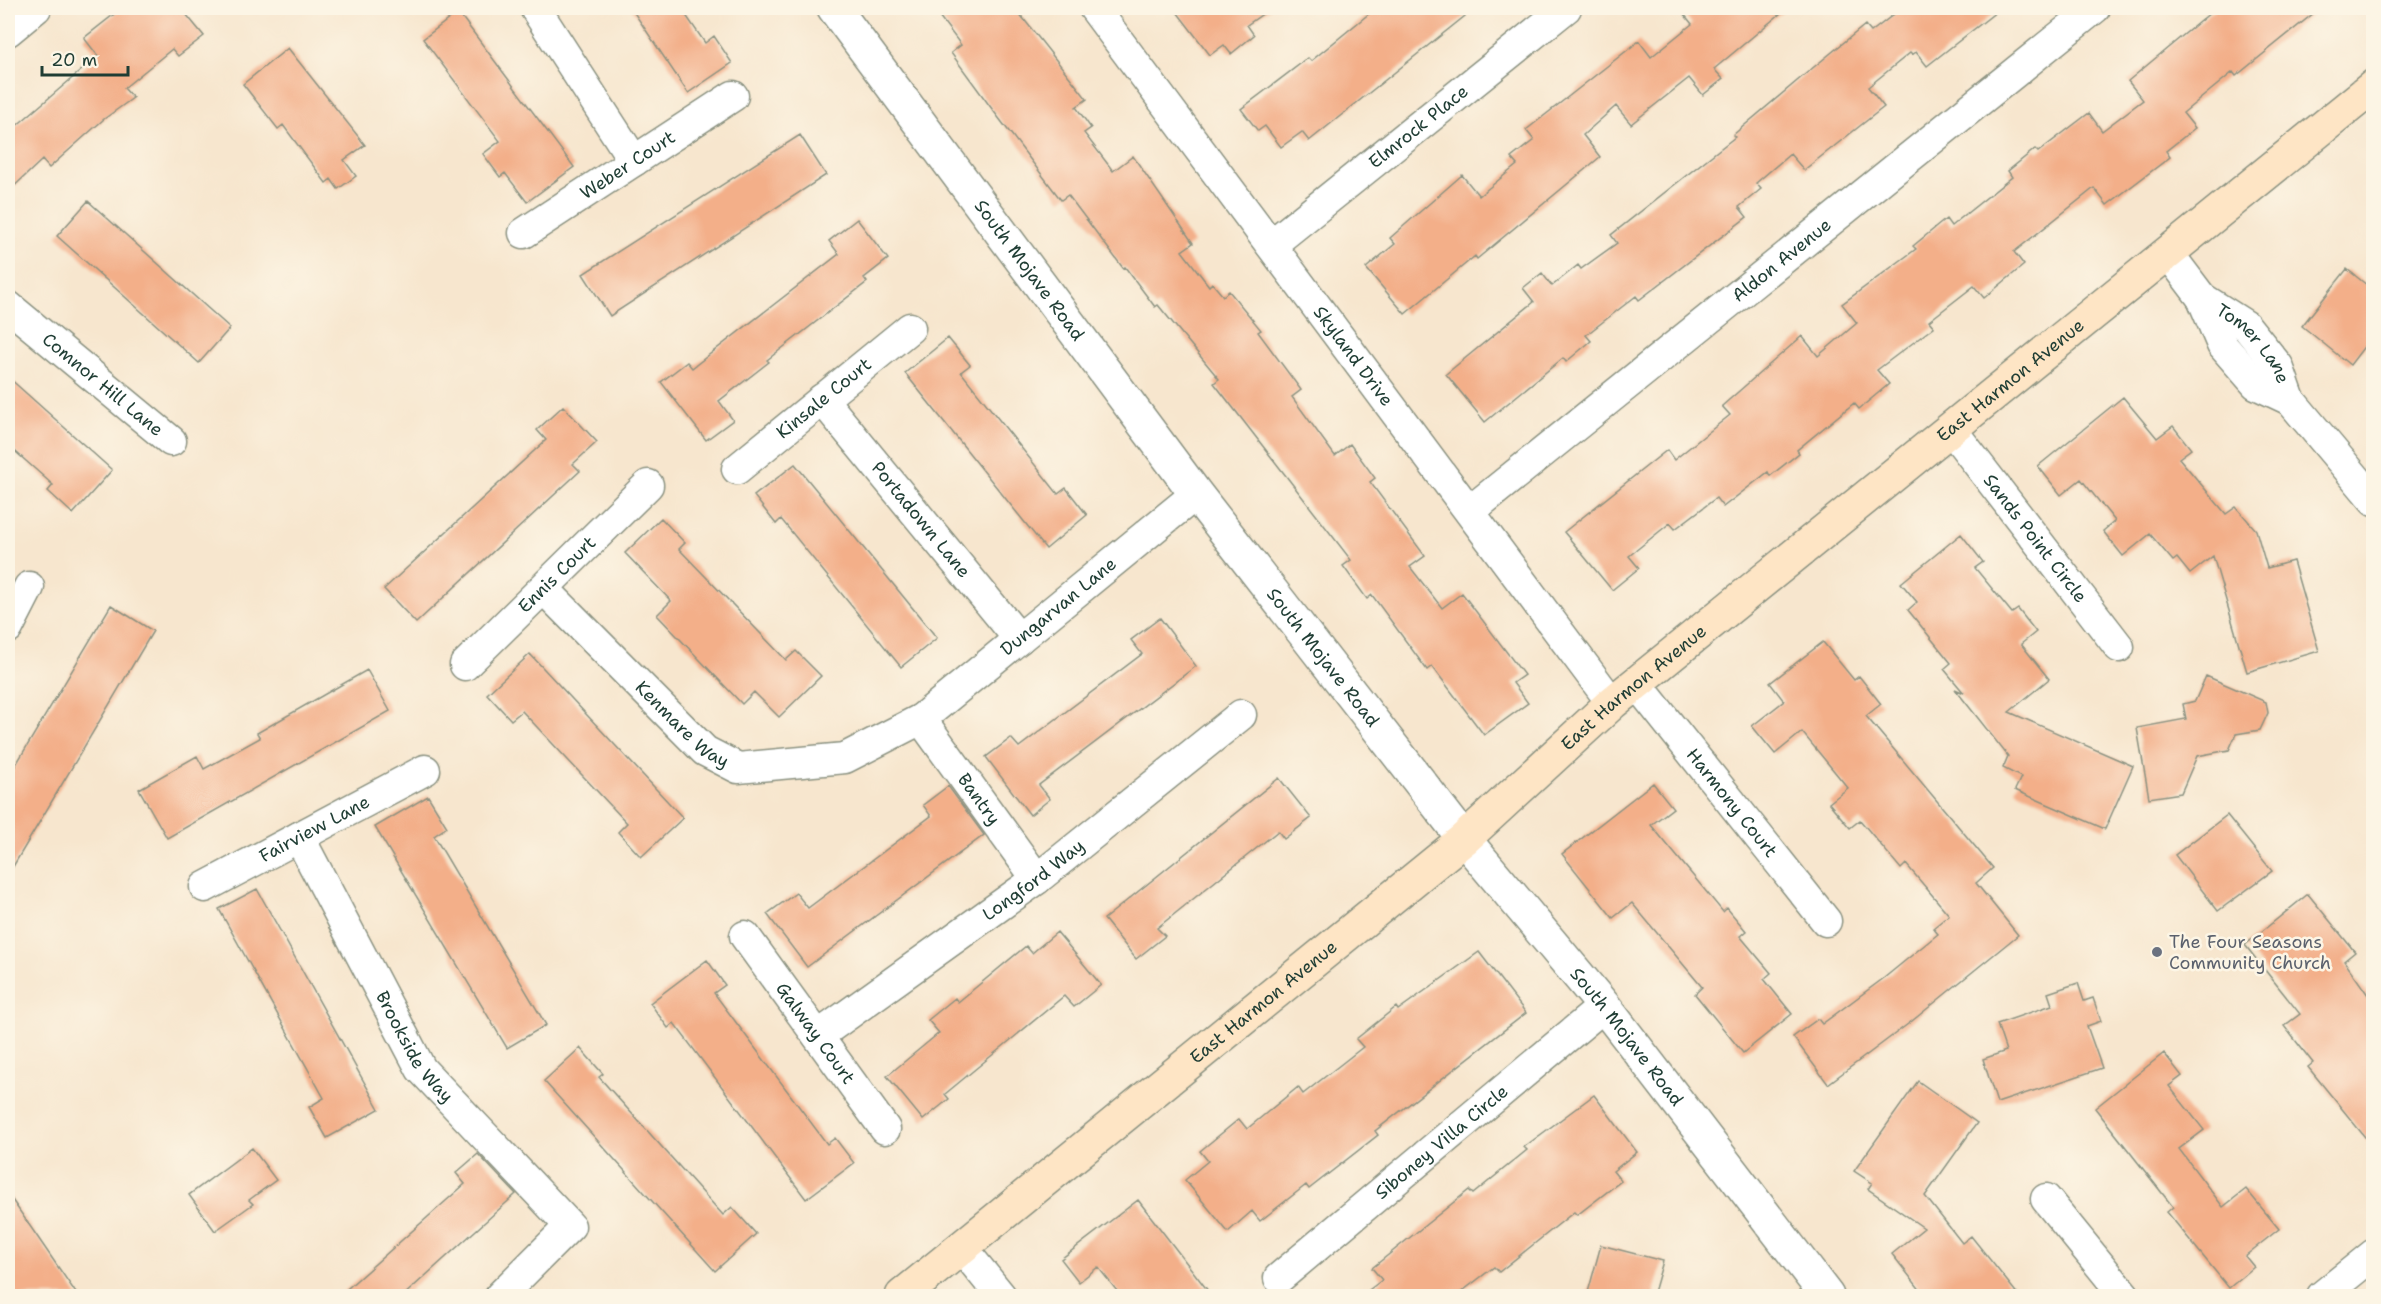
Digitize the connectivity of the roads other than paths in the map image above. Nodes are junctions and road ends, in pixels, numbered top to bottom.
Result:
1 (36, 8) edge
2 (535, 8) edge
3 (834, 8) edge
4 (1095, 8) edge
5 (1566, 8) edge
6 (2095, 8) edge
7 (8, 30) edge
8 (2373, 86) edge
9 (733, 96) dead end
10 (634, 161) junction
11 (524, 233) dead end
12 (1271, 245) junction
13 (2168, 253) junction
14 (8, 306) edge
15 (910, 328) dead end
16 (822, 399) junction
17 (1951, 429) junction
18 (171, 441) dead end
19 (737, 469) dead end
20 (648, 485) dead end
21 (1196, 494) junction
22 (2373, 500) edge
23 (1470, 511) junction
24 (30, 587) dead end
25 (543, 589) junction
26 (8, 628) edge
27 (1019, 639) junction
28 (2120, 646) dead end
29 (465, 665) dead end
30 (1625, 694) junction
31 (1241, 715) dead end
32 (921, 719) junction
33 (425, 771) dead end
34 (299, 837) junction
35 (1464, 838) junction
36 (1037, 879) junction
37 (205, 887) dead end
38 (1826, 921) dead end
39 (746, 936) dead end
40 (1604, 1006) junction
41 (818, 1036) junction
42 (885, 1129) dead end
43 (2046, 1199) dead end
44 (962, 1248) junction
45 (2373, 1254) edge
46 (1279, 1278) dead end
47 (500, 1296) edge
48 (902, 1296) edge
49 (1001, 1296) edge
50 (1827, 1296) edge
51 (2125, 1296) edge
52 (2322, 1296) edge

1 - 7 street
2 - 10 street
3 - 21 street, South Mojave Road
4 - 12 street, Skyland Drive
5 - 12 street, Elmrock Place
6 - 23 street, Aldon Avenue
8 - 13 main road, East Harmon Avenue
9 - 10 street, Weber Court
10 - 11 street, Weber Court
12 - 23 street, Skyland Drive
13 - 17 main road, East Harmon Avenue
13 - 22 street, Tomer Lane
14 - 18 street, Comnor Hill Lane
15 - 16 street, Kinsale Court
16 - 19 street, Kinsale Court
16 - 27 street, Portadown Lane
17 - 28 street, Sands Point Circle
17 - 30 main road, East Harmon Avenue
20 - 25 street, Ennis Court
21 - 27 street, Dungarvan Lane
21 - 35 street, South Mojave Road
23 - 30 street, Skyland Drive
24 - 26 street
25 - 29 street, Ennis Court
25 - 32 street, Kenmare Way
27 - 32 street, Dungarvan Lane
30 - 35 main road, East Harmon Avenue
30 - 38 street, Harmony Court
31 - 36 street, Longford Way
32 - 36 street, Bantry
33 - 34 street, Fairview Lane
34 - 37 street, Fairview Lane
34 - 47 street, Brookside Way
35 - 40 street, South Mojave Road
35 - 44 main road, East Harmon Avenue
36 - 41 street, Longford Way
39 - 41 street, Galway Court
40 - 46 street, Siboney Villa Circle
40 - 50 street, South Mojave Road
41 - 42 street, Galway Court
43 - 51 street
44 - 48 main road, East Harmon Avenue
44 - 49 street
45 - 52 street

